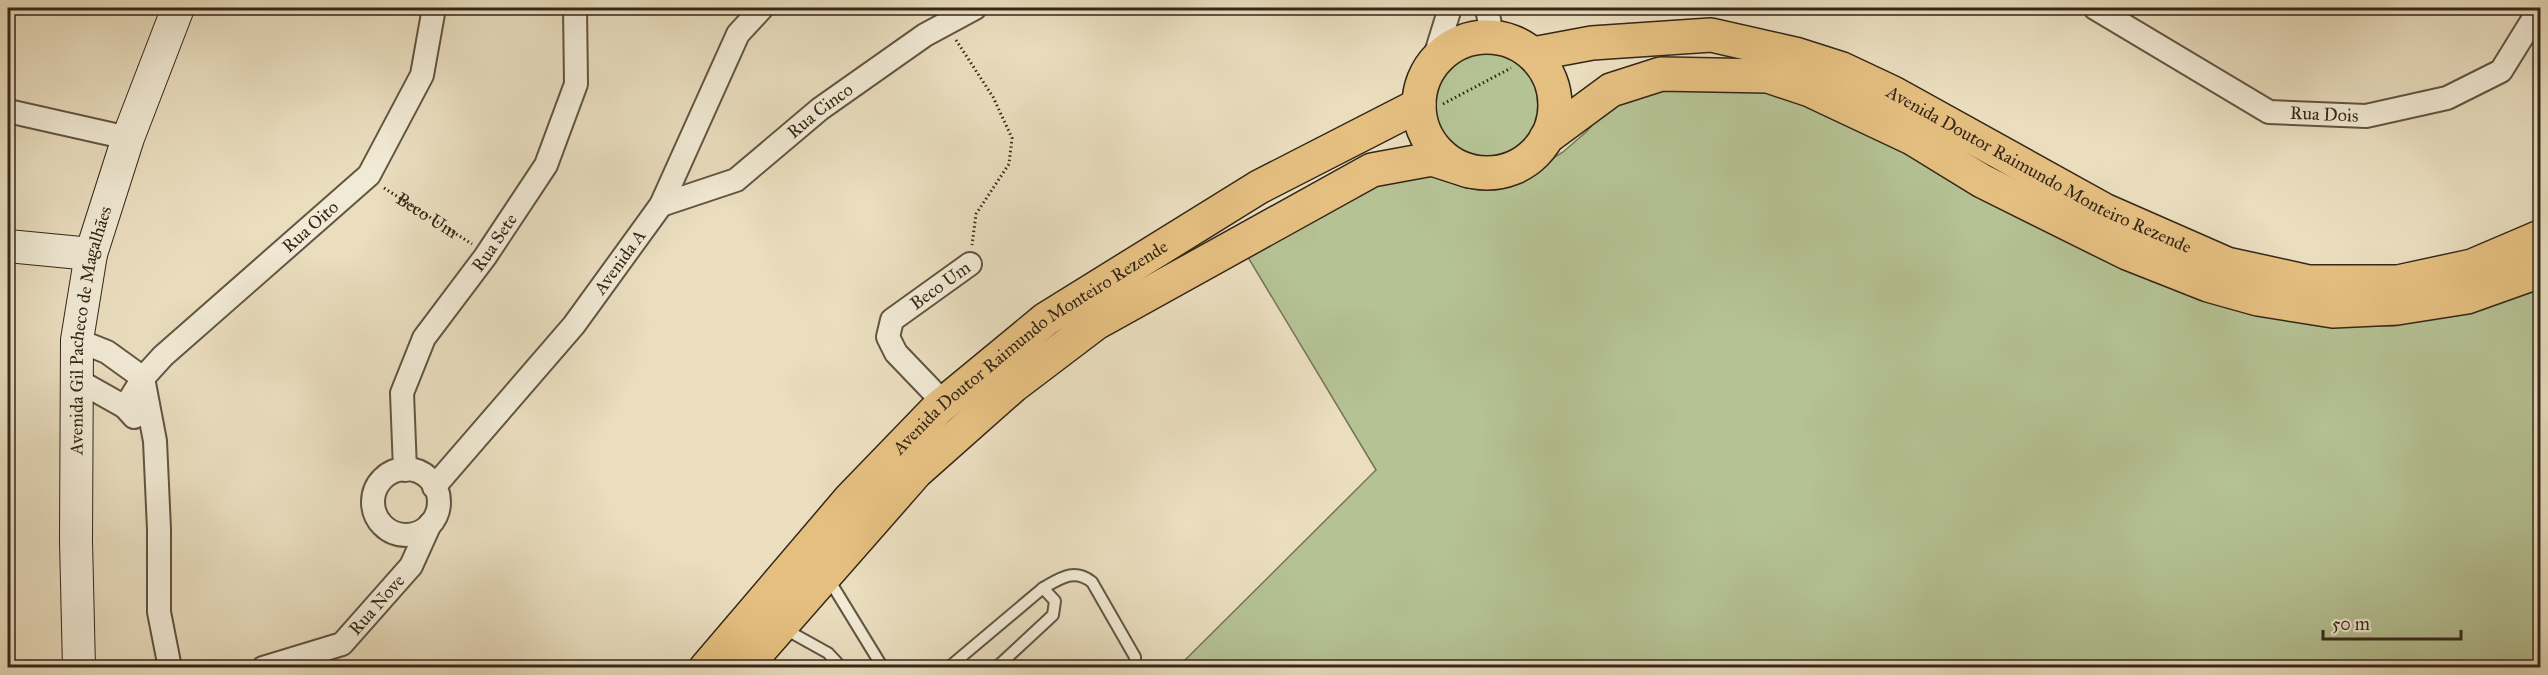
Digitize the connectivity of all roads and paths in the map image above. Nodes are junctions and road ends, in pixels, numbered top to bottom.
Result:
1 (178, 8) edge
2 (434, 8) edge
3 (575, 8) edge
4 (740, 8) edge
5 (762, 8) edge
6 (975, 8) edge
7 (1450, 8) edge
8 (2095, 8) edge
9 (2541, 8) edge
10 (1490, 22) edge
11 (944, 24) junction
12 (738, 34) junction
13 (1535, 57) junction
14 (1433, 63) junction
15 (1419, 110) junction
16 (8, 111) edge
17 (128, 138) junction
18 (1546, 138) junction
19 (1469, 171) junction
20 (367, 177) junction
21 (661, 206) junction
22 (2541, 237) edge
23 (8, 246) edge
24 (487, 253) junction
25 (91, 254) junction
26 (970, 264) joint
27 (2541, 271) edge
28 (77, 340) junction
29 (143, 378) junction
30 (77, 380) junction
31 (944, 404) junction
32 (125, 406) junction
33 (155, 441) junction
34 (405, 470) junction
35 (434, 487) junction
36 (430, 524) junction
37 (826, 575) junction
38 (1043, 588) junction
39 (780, 626) junction
40 (79, 668) edge
41 (170, 668) edge
42 (263, 668) edge
43 (706, 668) edge
44 (744, 668) edge
45 (842, 668) edge
46 (883, 668) edge
47 (948, 668) edge
48 (996, 668) edge
49 (1135, 668) edge

1 - 17 street, Avenida Gil Pacheco de Magalhães
2 - 20 street, Rua Oito
3 - 24 street, Rua Sete
4 - 12 street
5 - 12 street, Avenida A
6 - 11 street, Rua Cinco
7 - 14 street
8 - 9 street, Rua Dois
10 - 13 main road
10 - 14 main road
11 - 21 street, Rua Cinco
11 - 26 path, Beco Um
12 - 21 street, Avenida A
13 - 15 path
13 - 18 main road, Avenida Doutor Raimundo Monteiro Rezende
13 - 22 main road, Avenida Doutor Raimundo Monteiro Rezende
14 - 15 main road
15 - 19 main road, Avenida Doutor Raimundo Monteiro Rezende
15 - 31 main road, Avenida Doutor Raimundo Monteiro Rezende
16 - 17 street
17 - 25 street, Avenida Gil Pacheco de Magalhães
18 - 19 main road, Avenida Doutor Raimundo Monteiro Rezende
18 - 27 main road, Avenida Doutor Raimundo Monteiro Rezende
19 - 37 main road, Avenida Doutor Raimundo Monteiro Rezende
20 - 24 path, Beco Um
20 - 29 street, Rua Oito
21 - 35 street, Avenida A
23 - 25 street
24 - 34 street, Rua Sete
25 - 28 street, Avenida Gil Pacheco de Magalhães
26 - 31 street, Beco Um
28 - 29 street
28 - 30 street, Avenida Gil Pacheco de Magalhães
29 - 32 street, Rua Oito
29 - 33 street
30 - 32 street
30 - 40 street, Avenida Gil Pacheco de Magalhães
31 - 43 main road, Avenida Doutor Raimundo Monteiro Rezende
32 - 33 street
33 - 41 street
34 - 35 street
34 - 36 street
35 - 36 street
36 - 42 street, Rua Nove
37 - 39 main road, Avenida Doutor Raimundo Monteiro Rezende
37 - 46 lane
38 - 47 lane
38 - 48 lane
38 - 49 lane
39 - 44 main road, Avenida Doutor Raimundo Monteiro Rezende
39 - 45 lane

